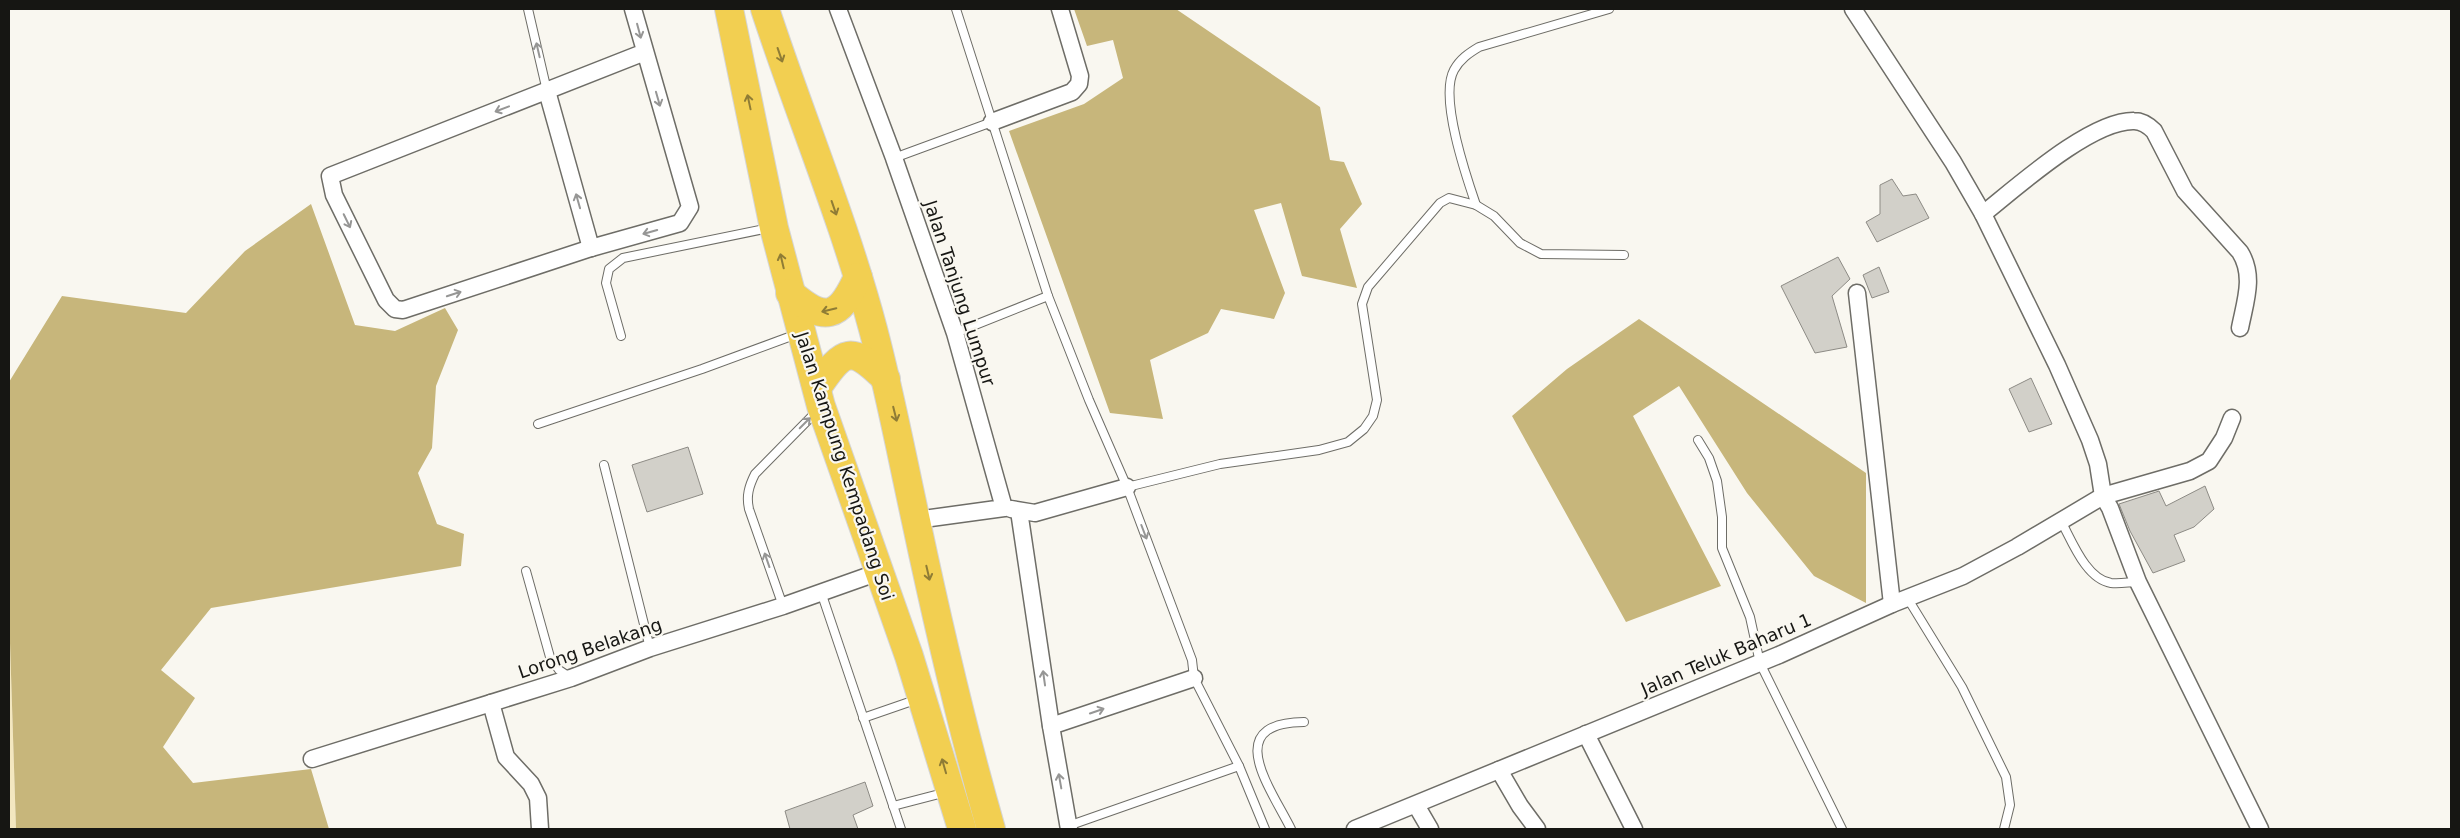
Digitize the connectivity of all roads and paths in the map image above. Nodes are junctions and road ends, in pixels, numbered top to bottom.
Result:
1 (528, 9) edge
2 (633, 9) edge
3 (729, 9) edge
4 (765, 9) edge
5 (838, 9) edge
6 (956, 9) edge
7 (1060, 9) edge
8 (1609, 9) edge
9 (1852, 9) edge
10 (645, 52) junction
11 (547, 91) junction
12 (992, 122) junction
13 (894, 158) junction
14 (1476, 205) junction
15 (1983, 214) junction
16 (774, 228) junction
17 (591, 248) junction
18 (1624, 255) dead end
19 (858, 277) junction
20 (790, 293) junction
21 (1857, 293) dead end
22 (1048, 296) junction
23 (2240, 328) dead end
24 (801, 333) junction
25 (955, 333) junction
26 (621, 336) dead end
27 (886, 379) junction
28 (819, 397) junction
29 (2232, 418) dead end
30 (538, 424) dead end
31 (1698, 440) dead end
32 (604, 465) dead end
33 (1127, 487) junction
34 (2102, 496) junction
35 (1012, 509) junction
36 (916, 520) junction
37 (2060, 521) junction
38 (526, 571) dead end
39 (879, 572) junction
40 (2138, 582) junction
41 (821, 592) junction
42 (1908, 599) junction
43 (1892, 604) junction
44 (783, 606) junction
45 (650, 648) junction
46 (1760, 663) junction
47 (571, 678) junction
48 (1194, 678) junction
49 (922, 697) junction
50 (491, 703) junction
51 (863, 718) junction
52 (1304, 722) dead end
53 (1051, 726) junction
54 (1586, 734) junction
55 (312, 759) dead end
56 (1238, 766) junction
57 (1499, 770) junction
58 (951, 791) junction
59 (1416, 805) junction
60 (893, 806) junction
61 (1068, 827) edge
62 (540, 829) edge
63 (901, 829) edge
64 (962, 829) edge
65 (991, 829) edge
66 (1265, 829) edge
67 (1291, 829) edge
68 (1355, 829) edge
69 (1430, 829) edge
70 (1537, 829) edge
71 (1634, 829) edge
72 (1842, 829) edge
73 (2004, 829) edge
74 (2260, 829) edge

11 -> 1 lane
2 -> 10 street
16 -> 3 highway, Jalan Kampung Kempadang Soi
4 -> 19 highway
5 - 13 street, Jalan Tanjung Lumpur
6 - 12 lane
7 - 12 street
8 - 14 lane
9 - 15 street
10 - 11 street
10 -> 17 street
17 -> 11 street
11 -> 17 street
12 - 13 lane
12 - 22 lane
13 - 25 street, Jalan Tanjung Lumpur
14 - 18 lane
14 - 33 lane
15 - 23 street
15 - 34 street
20 -> 16 highway, Jalan Kampung Kempadang Soi
16 - 26 lane
19 -> 20 highway
19 - 27 highway
20 - 24 highway, Jalan Kampung Kempadang Soi
21 - 43 street
22 - 25 lane
22 - 33 lane
24 - 28 highway, Jalan Kampung Kempadang Soi
24 - 30 lane
25 - 35 street, Jalan Tanjung Lumpur
27 - 28 highway
27 -> 36 highway
28 - 39 highway, Jalan Kampung Kempadang Soi
44 -> 28 lane
29 - 34 street, Jalan Teluk Baharu 1
31 - 46 lane
32 - 45 lane
33 - 35 street
33 -> 48 lane
34 - 37 street, Jalan Teluk Baharu 1
34 - 40 street
35 - 36 street
53 -> 35 street, Jalan Tanjung Lumpur
36 -> 65 highway
37 - 40 lane
37 - 42 street, Jalan Teluk Baharu 1
38 - 47 lane
39 - 41 street, Lorong Belakang
39 - 49 highway, Jalan Kampung Kempadang Soi
40 - 74 street
41 - 44 street, Lorong Belakang
41 - 51 lane
42 - 43 street, Jalan Teluk Baharu 1
42 - 73 lane
43 - 46 street, Jalan Teluk Baharu 1
44 - 45 street, Lorong Belakang
45 - 47 street, Lorong Belakang
46 - 54 street, Jalan Teluk Baharu 1
46 - 72 lane
47 - 50 street, Lorong Belakang
53 -> 48 street
48 - 56 lane
49 - 51 lane
58 -> 49 highway, Jalan Kampung Kempadang Soi
50 - 55 street, Lorong Belakang
50 - 62 street
51 - 60 lane
52 - 67 lane
61 -> 53 street, Jalan Tanjung Lumpur
54 - 57 street, Jalan Teluk Baharu 1
54 - 71 street
56 - 61 lane
56 - 66 lane
57 - 59 street, Jalan Teluk Baharu 1
57 - 70 street
58 - 60 lane
58 - 64 highway, Jalan Kampung Kempadang Soi
59 - 68 street, Jalan Teluk Baharu 1
59 - 69 street
60 - 63 lane

